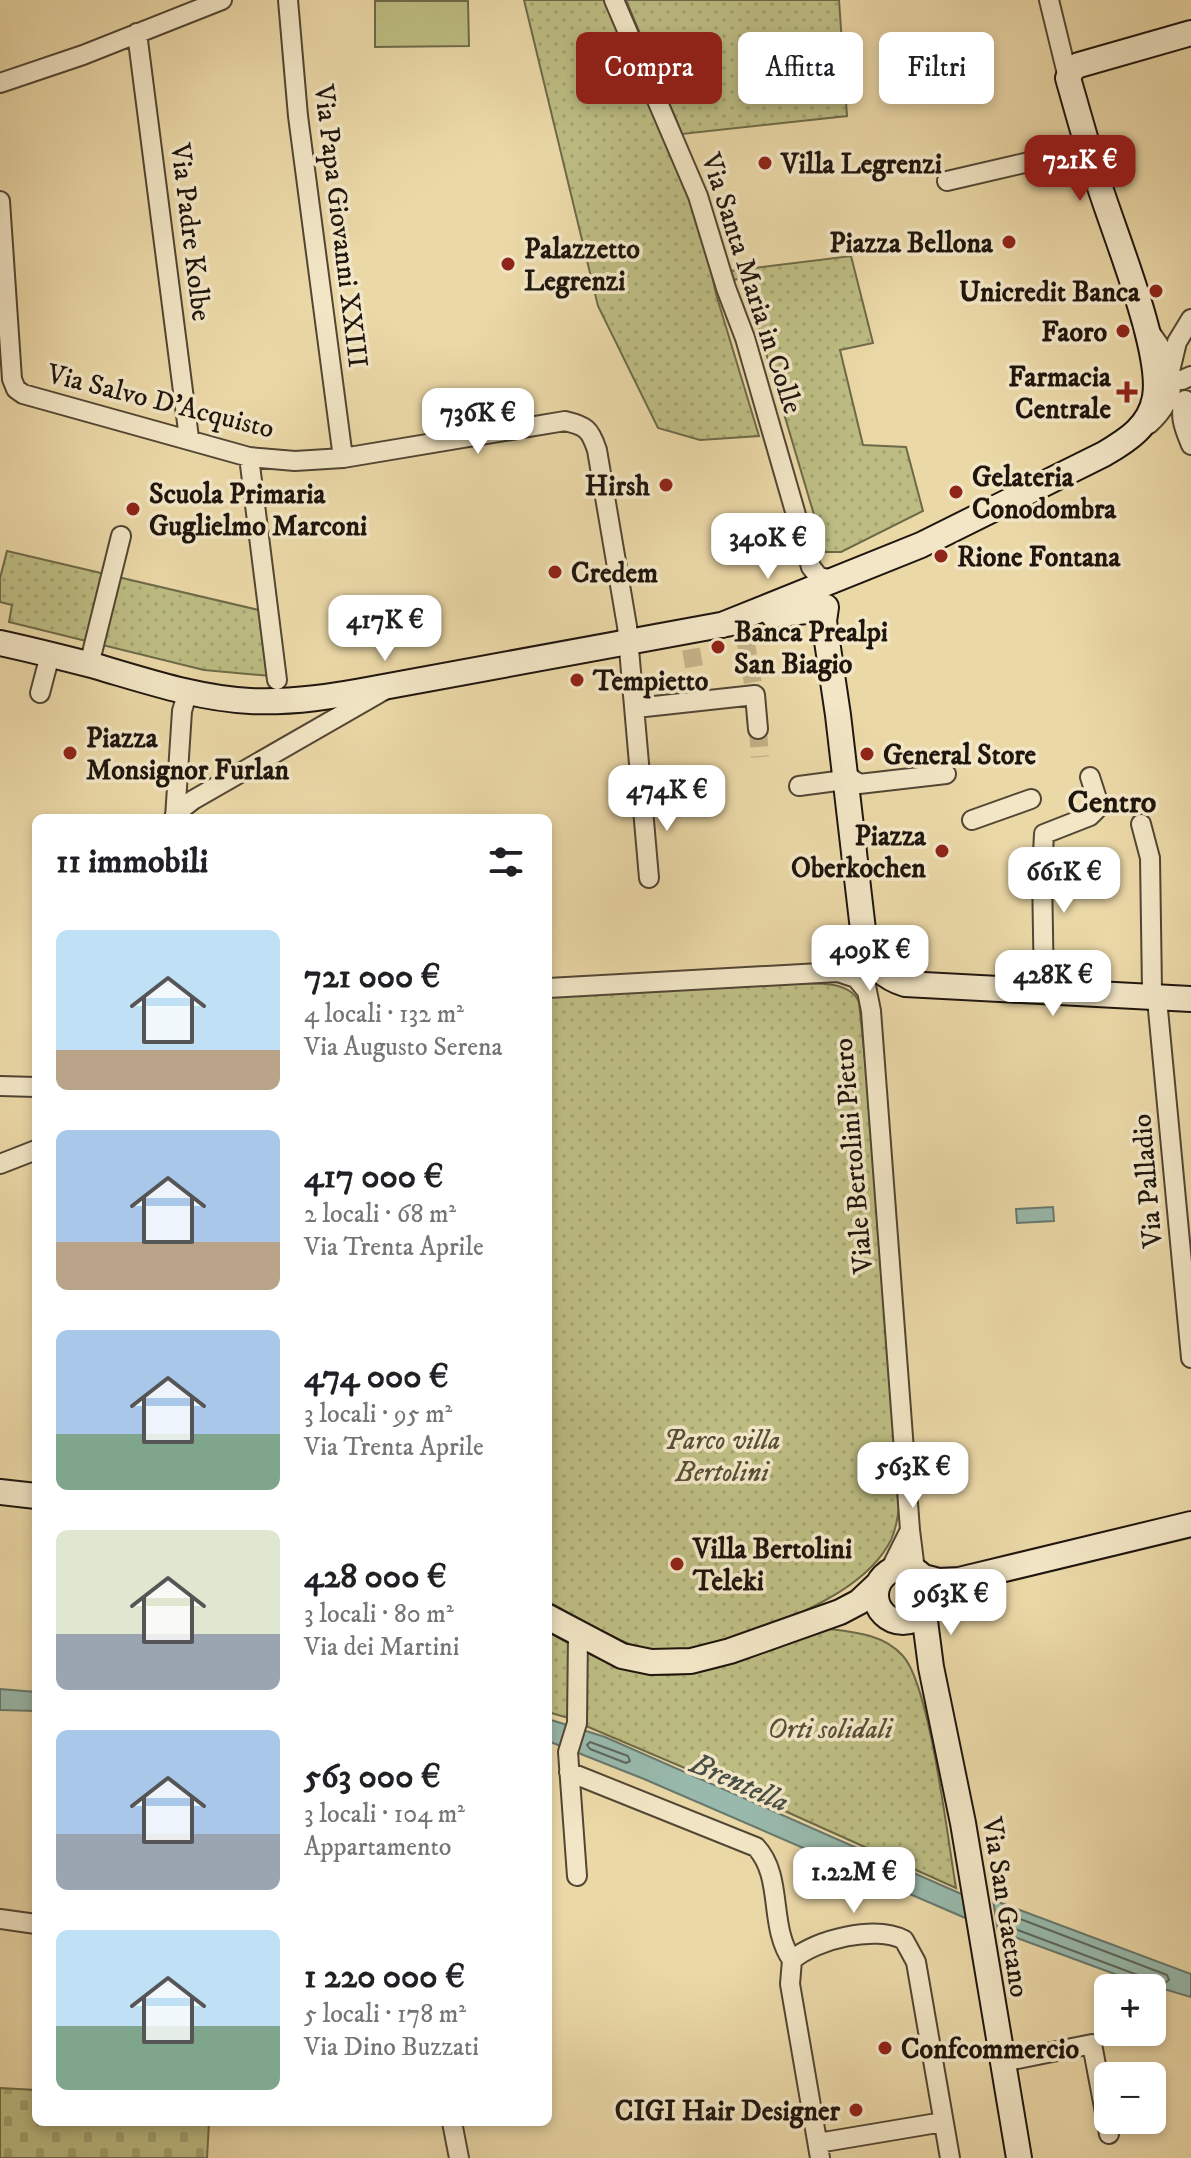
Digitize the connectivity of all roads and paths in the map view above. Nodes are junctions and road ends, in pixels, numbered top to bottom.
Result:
1 (222, 0) edge
2 (288, 0) edge
3 (614, 0) edge
4 (1049, 0) edge
5 (137, 33) junction
6 (1191, 33) edge
7 (1070, 68) junction
8 (0, 83) edge
9 (1089, 148) junction
10 (947, 181) dead end
11 (0, 201) edge
12 (3, 309) edge
13 (1191, 319) edge
14 (1173, 378) edge
15 (1188, 399) edge
16 (1151, 422) junction
17 (1188, 437) edge
18 (189, 438) junction
19 (1130, 438) junction
20 (249, 457) junction
21 (343, 458) junction
22 (121, 536) dead end
23 (921, 545) junction
24 (830, 580) junction
25 (824, 621) junction
26 (722, 625) junction
27 (0, 643) edge
28 (629, 644) junction
29 (50, 655) junction
30 (89, 665) junction
31 (277, 680) dead end
32 (391, 686) junction
33 (40, 693) dead end
34 (187, 694) junction
35 (636, 708) junction
36 (758, 729) tunnel mouth
37 (946, 774) dead end
38 (1090, 777) dead end
39 (846, 780) junction
40 (799, 786) dead end
41 (1031, 799) dead end
42 (175, 814) edge
43 (177, 814) edge
44 (972, 820) dead end
45 (1141, 824) dead end
46 (649, 878) dead end
47 (865, 947) junction
48 (841, 973) junction
49 (910, 984) junction
50 (552, 988) edge
51 (866, 990) junction
52 (1044, 993) junction
53 (1154, 994) junction
54 (1191, 999) edge
55 (871, 1011) junction
56 (0, 1086) edge
57 (32, 1087) edge
58 (32, 1152) edge
59 (0, 1164) edge
60 (1191, 1358) edge
61 (0, 1492) edge
62 (32, 1496) edge
63 (1191, 1524) edge
64 (910, 1585) junction
65 (840, 1612) junction
66 (892, 1617) junction
67 (552, 1619) edge
68 (578, 1634) junction
69 (931, 1667) junction
70 (569, 1772) junction
71 (577, 1876) dead end
72 (0, 1919) edge
73 (32, 1923) edge
74 (792, 1960) junction
75 (1002, 2062) junction
76 (1095, 2062) edge
77 (943, 2122) junction
78 (453, 2126) edge
79 (819, 2150) edge
80 (459, 2158) edge
81 (950, 2158) edge
82 (1019, 2158) edge

1 - 5 street
2 - 21 street, Via Papa Giovanni XXIII
3 - 24 street, Via Santa Maria in Colle
4 - 7 street
5 - 8 street
5 - 18 street, Via Padre Kolbe
6 - 7 main road
7 - 9 main road
9 - 10 street
9 - 14 main road
11 - 12 street
12 - 18 street, Via Salvo D'Acquisto
13 - 14 street
14 - 15 street
14 - 16 street
14 - 19 main road
15 - 17 street
16 - 17 street
16 - 19 street
18 - 20 street, Via Salvo D'Acquisto
19 - 23 main road
20 - 21 street, Via Salvo D'Acquisto
20 - 31 street
21 - 28 street, Via Salvo D'Acquisto
22 - 30 street
23 - 24 main road
23 - 25 main road
24 - 26 main road
25 - 26 main road
25 - 39 main road, Viale Bertolini Pietro
26 - 28 main road
27 - 29 main road
28 - 32 main road
28 - 35 street, Via Salvo D'Acquisto
29 - 30 main road
29 - 33 street
30 - 34 main road
32 - 34 main road
32 - 43 street
34 - 42 street
35 - 36 street
35 - 46 street, Via Salvo D'Acquisto
37 - 39 street
38 - 52 street
39 - 40 street
39 - 47 main road, Viale Bertolini Pietro
41 - 44 street
45 - 53 street
47 - 48 street
47 - 49 main road
47 - 51 street, Viale Bertolini Pietro
48 - 50 street
48 - 51 street
49 - 52 main road
49 - 55 street
51 - 55 street, Viale Bertolini Pietro
52 - 53 main road
53 - 54 main road
53 - 60 street, Via Palladio
55 - 64 street, Viale Bertolini Pietro
56 - 57 street
58 - 59 street
61 - 62 main road
63 - 64 main road
64 - 65 main road
64 - 66 main road
64 - 66 main road
64 - 69 main road, Via San Gaetano
65 - 66 main road
65 - 68 main road
66 - 69 main road, Via San Gaetano
67 - 68 main road
68 - 70 street
69 - 75 main road, Via San Gaetano
70 - 71 street
70 - 74 street
72 - 73 street
74 - 77 street
74 - 79 street
75 - 76 street
75 - 82 main road, Via San Gaetano
77 - 79 street
77 - 81 street
78 - 80 street

